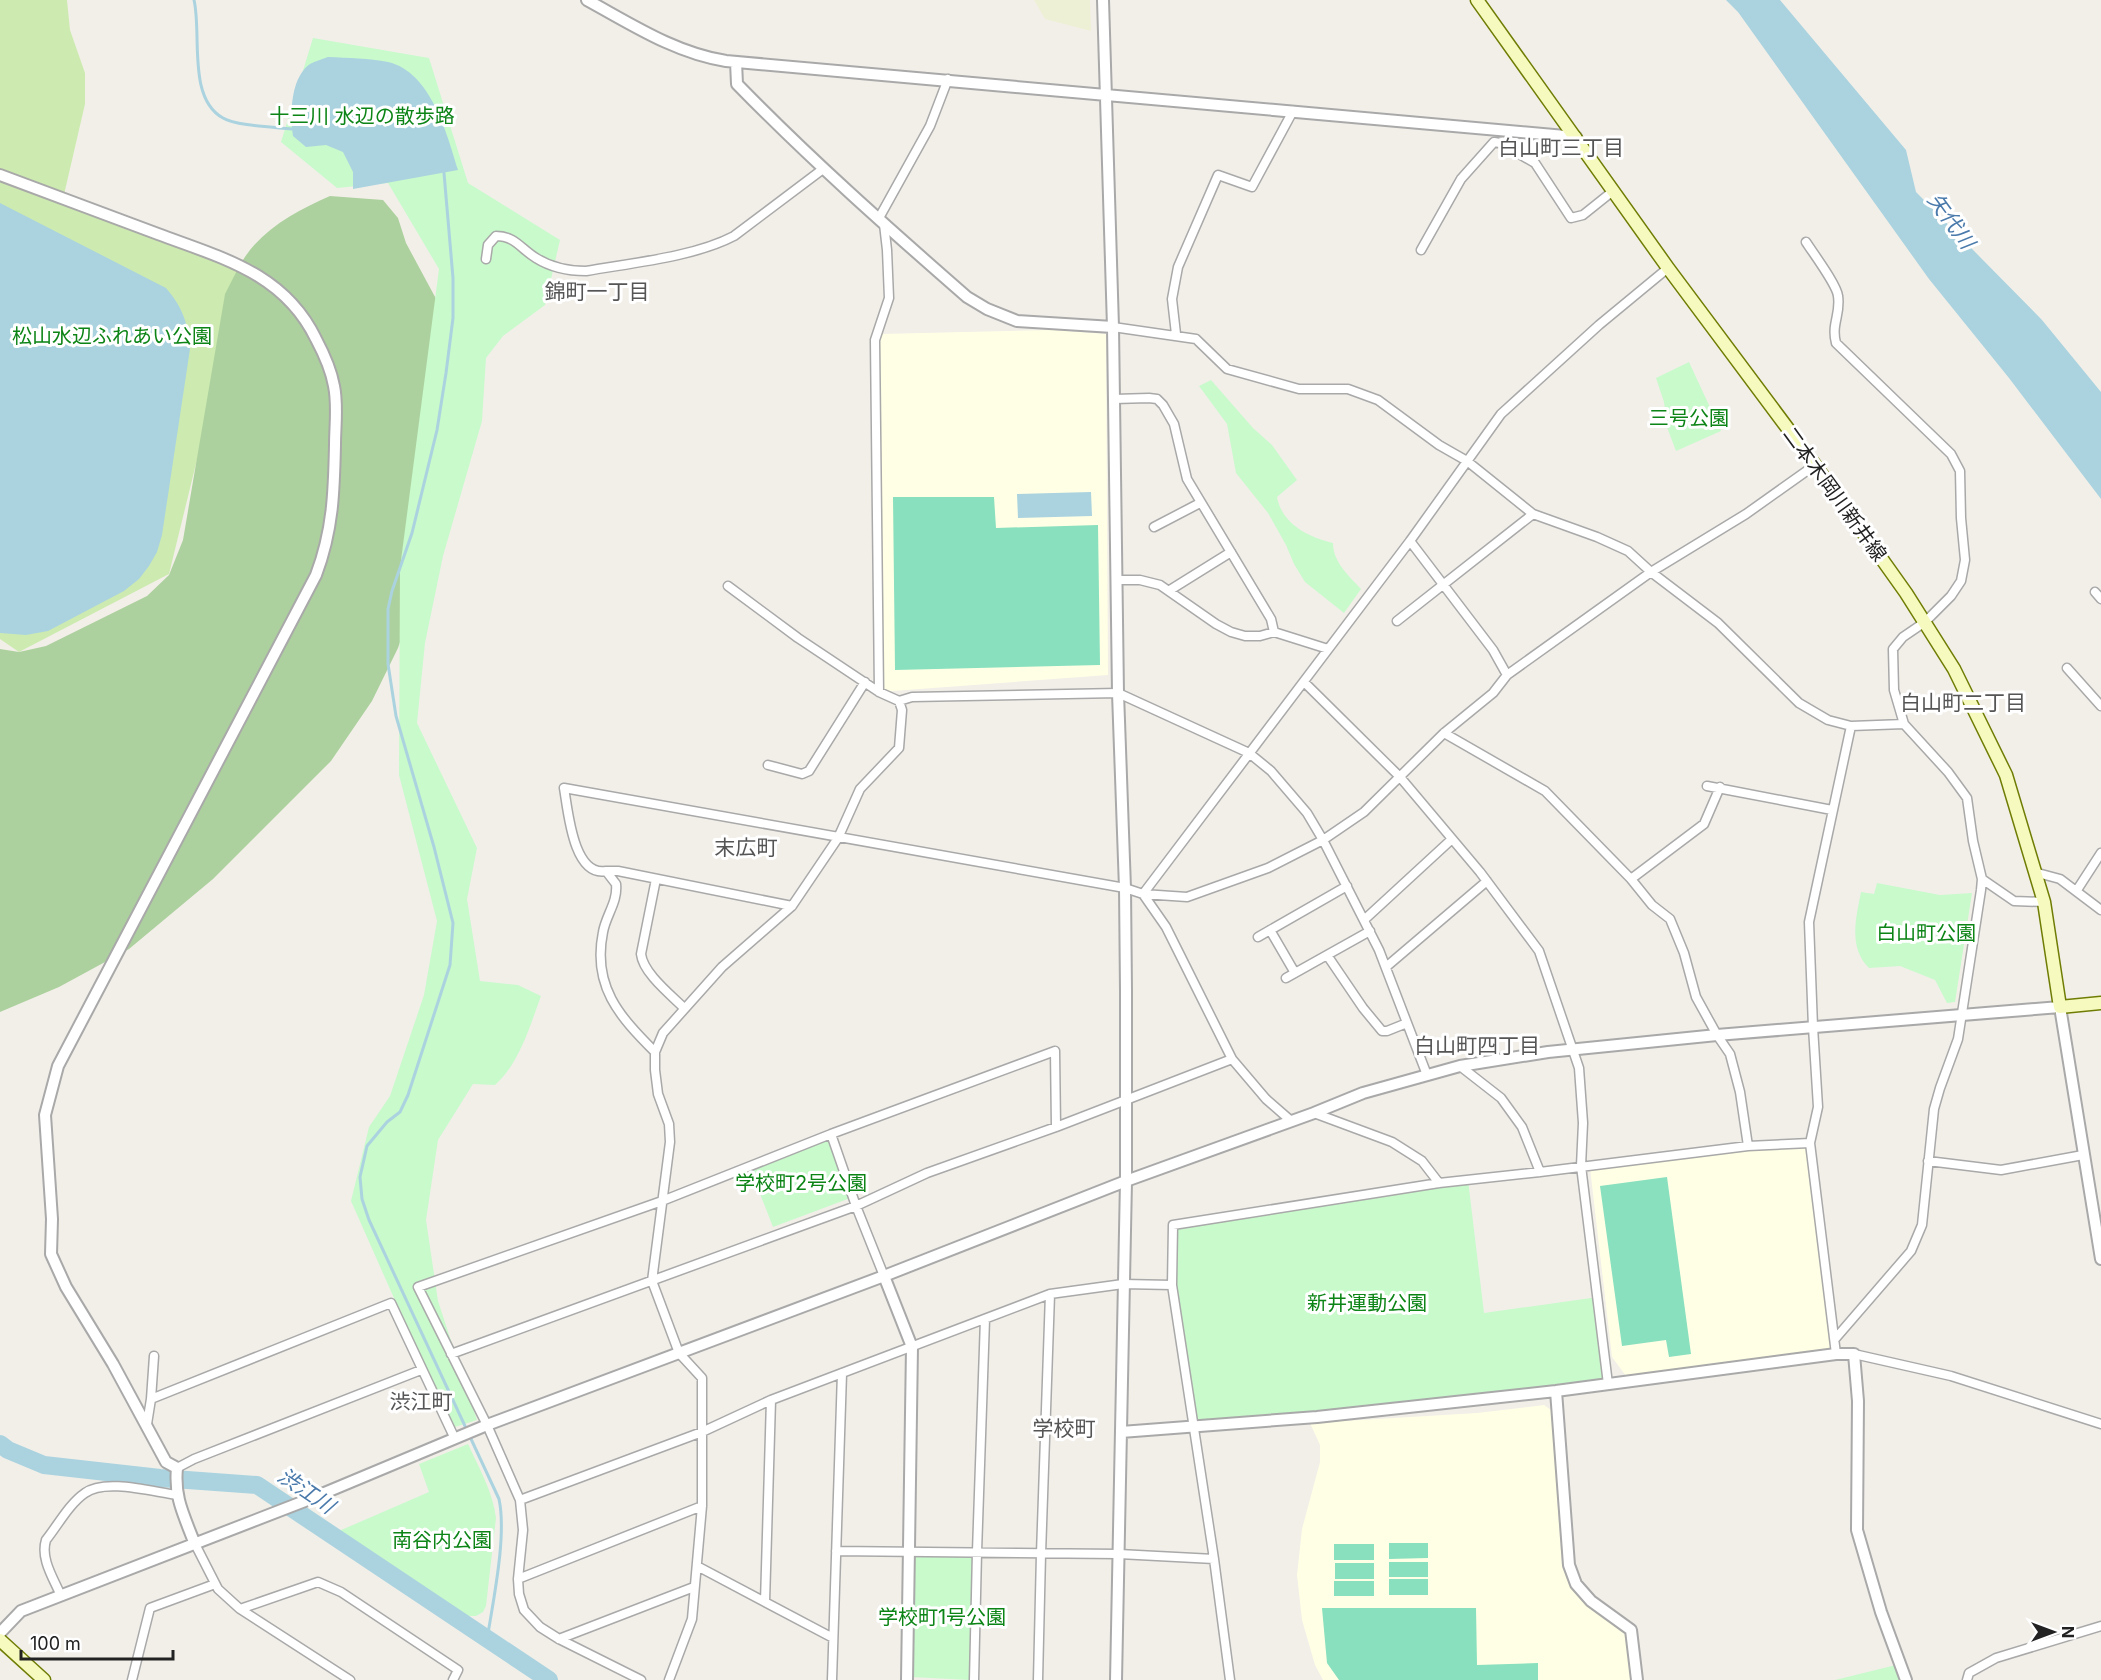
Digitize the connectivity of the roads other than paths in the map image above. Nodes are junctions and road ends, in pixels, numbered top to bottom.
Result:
1 (587, 0) edge
2 (1103, 0) edge
3 (1477, 0) edge
4 (736, 62) junction
5 (948, 80) junction
6 (1105, 95) junction
7 (1293, 111) junction
8 (1495, 129) junction
9 (1575, 137) junction
10 (1494, 142) junction
11 (823, 169) junction
12 (0, 175) edge
13 (1613, 190) junction
14 (881, 221) junction
15 (1806, 242) dead end
16 (1421, 250) dead end
17 (486, 259) dead end
18 (1668, 268) junction
19 (1113, 327) junction
20 (1176, 334) junction
21 (1114, 399) junction
22 (1467, 461) junction
23 (1815, 465) junction
24 (1200, 503) junction
25 (1533, 514) junction
26 (1154, 527) dead end
27 (1410, 541) junction
28 (1230, 552) junction
29 (1651, 572) junction
30 (1117, 580) junction
31 (1443, 585) junction
32 (728, 586) dead end
33 (1170, 590) junction
34 (1398, 621) dead end
35 (1925, 622) junction
36 (1274, 632) junction
37 (1328, 649) junction
38 (2067, 668) dead end
39 (1508, 675) junction
40 (865, 682) junction
41 (1304, 682) junction
42 (879, 692) junction
43 (1118, 693) junction
44 (899, 701) junction
45 (2099, 701) edge
46 (1904, 724) junction
47 (1851, 726) junction
48 (1444, 733) junction
49 (1249, 753) junction
50 (768, 765) dead end
51 (1400, 777) junction
52 (1707, 786) dead end
53 (1720, 787) junction
54 (1832, 810) junction
55 (838, 838) junction
56 (1452, 839) junction
57 (1323, 840) junction
58 (2101, 853) edge
59 (606, 871) junction
60 (2034, 872) junction
61 (656, 879) junction
62 (1631, 879) junction
63 (1982, 879) junction
64 (1487, 881) junction
65 (1347, 886) junction
66 (1125, 888) junction
67 (2077, 890) junction
68 (1143, 894) junction
69 (2044, 902) junction
70 (792, 906) junction
71 (2101, 910) edge
72 (1364, 920) junction
73 (1270, 930) junction
74 (1370, 931) junction
75 (1258, 937) dead end
76 (1327, 955) junction
77 (1386, 967) junction
78 (1295, 973) junction
79 (1286, 978) dead end
80 (2101, 1003) edge
81 (2060, 1007) junction
82 (684, 1008) junction
83 (1962, 1017) junction
84 (1407, 1023) junction
85 (1813, 1027) junction
86 (1717, 1035) junction
87 (1574, 1049) junction
88 (655, 1052) junction
89 (1232, 1059) junction
90 (1460, 1066) junction
91 (1427, 1075) junction
92 (1124, 1100) junction
93 (1314, 1113) junction
94 (1290, 1120) junction
95 (1056, 1127) junction
96 (831, 1134) junction
97 (1810, 1143) junction
98 (1748, 1146) junction
99 (2084, 1155) junction
100 (1928, 1161) junction
101 (1581, 1166) junction
102 (1540, 1172) junction
103 (1126, 1181) junction
104 (1438, 1183) junction
105 (662, 1201) junction
106 (856, 1206) junction
107 (2097, 1211) edge
108 (2101, 1259) edge
109 (885, 1276) junction
110 (652, 1281) junction
111 (1123, 1284) junction
112 (1172, 1286) junction
113 (1050, 1294) junction
114 (985, 1319) junction
115 (1834, 1340) junction
116 (912, 1347) junction
117 (679, 1353) junction
118 (452, 1354) junction
119 (1836, 1354) junction
120 (1854, 1354) junction
121 (154, 1356) dead end
122 (422, 1370) junction
123 (842, 1372) junction
124 (1608, 1384) junction
125 (1556, 1391) junction
126 (151, 1399) junction
127 (771, 1400) junction
128 (147, 1424) junction
129 (2101, 1424) edge
130 (1192, 1425) junction
131 (483, 1426) junction
132 (702, 1432) junction
133 (1121, 1432) junction
134 (457, 1438) junction
135 (177, 1468) junction
136 (176, 1490) junction
137 (520, 1500) junction
138 (702, 1506) junction
139 (194, 1542) junction
140 (836, 1551) junction
141 (909, 1551) junction
142 (976, 1552) junction
143 (1041, 1554) junction
144 (1119, 1554) junction
145 (1214, 1559) junction
146 (697, 1566) junction
147 (518, 1579) junction
148 (215, 1584) junction
149 (694, 1587) junction
150 (61, 1596) junction
151 (765, 1602) junction
152 (240, 1609) junction
153 (2101, 1626) edge
154 (0, 1633) edge
155 (833, 1638) junction
156 (559, 1639) junction
157 (0, 1640) edge
158 (44, 1680) edge
159 (132, 1680) edge
160 (350, 1680) edge
161 (453, 1680) edge
162 (641, 1680) edge
163 (669, 1680) edge
164 (832, 1680) edge
165 (908, 1680) edge
166 (974, 1680) edge
167 (1038, 1680) edge
168 (1116, 1680) edge
169 (1230, 1680) edge
170 (1637, 1680) edge
171 (1906, 1680) edge
172 (1967, 1680) edge

1 - 4 street
2 - 6 street
3 - 9 main road, 二本木岡川新井線
4 - 5 street
4 - 11 street
5 - 6 street
5 - 14 street
6 - 7 street
6 - 19 street
7 - 8 street
7 - 20 street
8 - 9 street
8 - 10 street
9 - 13 main road, 二本木岡川新井線
10 - 13 street
10 - 16 street
11 - 14 street
11 - 17 street
12 - 128 street
13 - 18 main road, 二本木岡川新井線
14 - 19 street
14 - 42 street
15 - 35 street
18 - 22 street
18 - 23 main road, 二本木岡川新井線
19 - 20 street
19 - 21 street
20 - 22 street
21 - 24 street
21 - 30 street
22 - 25 street
22 - 27 street
23 - 29 street
23 - 35 main road, 二本木岡川新井線
24 - 26 street
24 - 28 street
25 - 29 street
25 - 31 street
27 - 31 street
27 - 37 street
28 - 33 street
28 - 36 street
29 - 39 street
29 - 47 street
30 - 33 street
30 - 43 street
31 - 34 street
31 - 39 street
32 - 40 street
33 - 36 street
35 - 46 street
35 - 60 main road, 二本木岡川新井線
36 - 37 street
37 - 41 street
38 - 45 street
39 - 48 street
40 - 42 street
40 - 50 street
41 - 49 street
41 - 51 street
42 - 44 street
43 - 44 street
43 - 49 street
43 - 66 street
44 - 55 street
46 - 47 street
46 - 63 street
47 - 54 street
48 - 51 street
48 - 62 street
49 - 57 street
49 - 68 street
51 - 56 street
51 - 57 street
52 - 53 street
53 - 54 street
53 - 62 street
54 - 85 street
55 - 59 street
55 - 66 street
55 - 70 street
56 - 64 street
56 - 72 street
57 - 65 street
57 - 68 street
58 - 67 street
59 - 61 street
59 - 88 street
60 - 67 street
60 - 69 main road, 二本木岡川新井線
61 - 70 street
61 - 82 street
62 - 86 street
63 - 69 street
63 - 83 street
64 - 77 street
64 - 87 street
65 - 72 street
65 - 73 street
66 - 68 street
66 - 92 street
67 - 71 street
68 - 89 street
69 - 81 main road, 二本木岡川新井線
70 - 82 street
72 - 74 street
73 - 75 street
73 - 78 street
74 - 76 street
74 - 77 street
76 - 78 street
76 - 84 street
77 - 84 street
78 - 79 street
80 - 81 main road
81 - 83 street
81 - 99 street
82 - 88 street
83 - 85 street
83 - 100 street
84 - 91 street
85 - 86 street
85 - 97 street
86 - 87 street
86 - 98 street
87 - 90 street
87 - 101 street
88 - 105 street
89 - 92 street
89 - 94 street
90 - 91 street
90 - 102 street
91 - 93 street
92 - 95 street
92 - 103 street
93 - 94 street
93 - 104 street
94 - 103 street
95 - 96 street
95 - 106 street
96 - 105 street
96 - 106 street
97 - 98 street
97 - 115 street
98 - 101 street
99 - 100 street
99 - 107 street
100 - 115 street
101 - 102 street
101 - 124 street
102 - 104 street
103 - 109 street
103 - 111 street
104 - 112 street
105 - 110 street
105 - 118 street
106 - 109 street
106 - 110 street
107 - 108 street
109 - 116 street
109 - 117 street
110 - 117 street
110 - 118 street
111 - 112 street
111 - 113 street
111 - 133 street
112 - 130 street
113 - 114 street
113 - 143 street
114 - 116 street
114 - 142 street
115 - 119 street
116 - 123 street
116 - 141 street
117 - 131 street
117 - 132 street
118 - 131 street
119 - 120 street
119 - 124 street
120 - 129 street
120 - 171 street
121 - 126 street
122 - 126 street
122 - 134 street
122 - 135 street
123 - 127 street
123 - 140 street
124 - 125 street
125 - 130 street
125 - 170 street
126 - 128 street
127 - 132 street
127 - 151 street
128 - 135 street
130 - 133 street
130 - 145 street
131 - 134 street
131 - 137 street
132 - 137 street
132 - 138 street
133 - 144 street
134 - 139 street
135 - 136 street
136 - 139 street
136 - 150 street
137 - 147 street
138 - 146 street
138 - 147 street
139 - 148 street
139 - 150 street
140 - 141 street
140 - 155 street
141 - 142 street
141 - 165 street
142 - 143 street
142 - 166 street
143 - 144 street
143 - 167 street
144 - 145 street
144 - 168 street
145 - 169 street
146 - 149 street
146 - 151 street
147 - 156 street
148 - 152 street
148 - 159 street
149 - 156 street
149 - 163 street
150 - 154 street
151 - 155 street
152 - 160 street
152 - 161 street
153 - 172 street
155 - 164 street
156 - 162 street
157 - 158 main road

